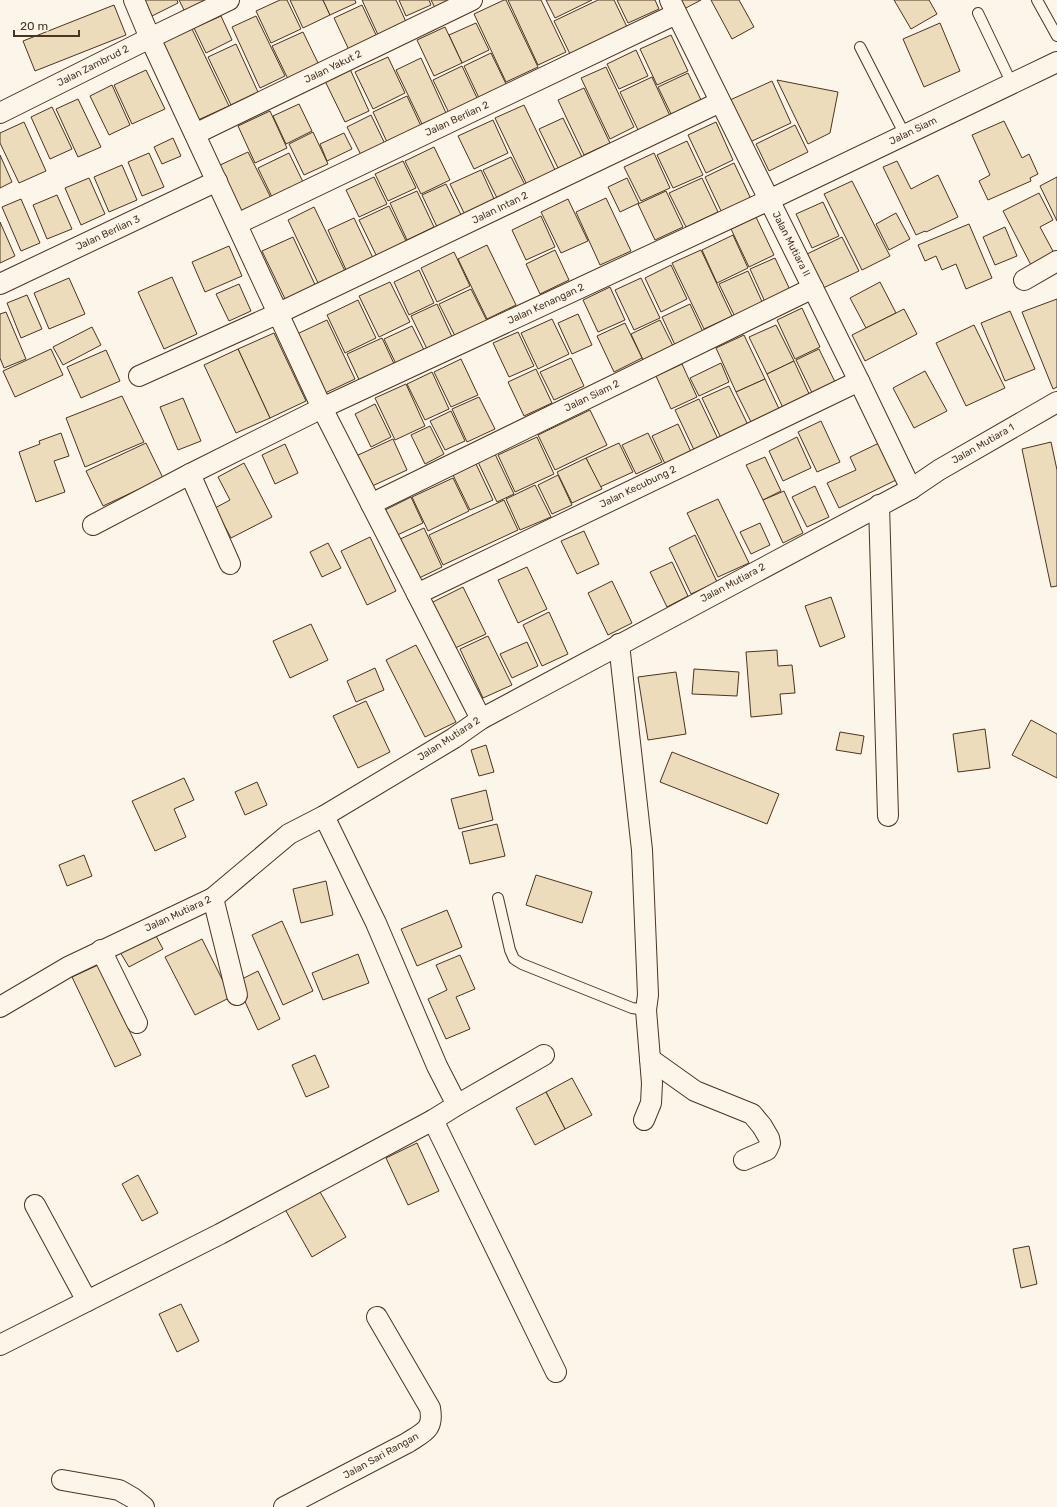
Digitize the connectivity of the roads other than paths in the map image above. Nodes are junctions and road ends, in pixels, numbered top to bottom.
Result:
1 (134, 0) edge
2 (229, 0) edge
3 (472, 0) edge
4 (1037, 0) edge
5 (673, 7) edge
6 (978, 13) dead end
7 (1057, 36) edge
8 (150, 38) junction
9 (860, 47) dead end
10 (1057, 62) edge
11 (1012, 84) junction
12 (720, 102) junction
13 (0, 113) edge
14 (195, 134) junction
15 (905, 135) junction
16 (217, 181) junction
17 (769, 200) junction
18 (237, 224) junction
19 (1057, 261) edge
20 (1024, 280) dead end
21 (0, 284) edge
22 (813, 288) junction
23 (279, 314) junction
24 (139, 376) dead end
25 (859, 381) junction
26 (1057, 402) edge
27 (322, 408) junction
28 (190, 474) junction
29 (911, 489) junction
30 (371, 504) junction
31 (879, 505) junction
32 (93, 525) dead end
33 (230, 564) dead end
34 (417, 594) junction
35 (619, 644) junction
36 (480, 719) junction
37 (324, 816) junction
38 (888, 816) dead end
39 (213, 898) junction
40 (498, 898) dead end
41 (101, 950) junction
42 (237, 995) dead end
43 (0, 1008) edge
44 (646, 1010) junction
45 (137, 1023) dead end
46 (544, 1055) dead end
47 (650, 1059) junction
48 (456, 1105) junction
49 (433, 1120) junction
50 (644, 1120) dead end
51 (744, 1160) dead end
52 (35, 1205) dead end
53 (87, 1301) junction
54 (377, 1316) dead end
55 (0, 1345) edge
56 (556, 1372) dead end
57 (62, 1480) dead end
58 (144, 1507) edge
59 (284, 1507) edge

1 - 8 street
2 - 8 street, Jalan Zambrud 2
3 - 14 street, Jalan Yakut 2
4 - 7 lane
5 - 12 street, Jalan Mutiara II
5 - 18 street, Jalan Berlian 2
6 - 11 lane
8 - 13 street, Jalan Zambrud 2
8 - 14 street
9 - 15 lane
10 - 11 street, Jalan Siam
11 - 15 street, Jalan Siam
12 - 17 street, Jalan Mutiara II
12 - 23 street, Jalan Intan 2
14 - 16 street
15 - 17 street, Jalan Siam
16 - 18 street
16 - 21 street, Jalan Berlian 3
17 - 22 street, Jalan Mutiara II
17 - 27 street, Jalan Kenangan 2
18 - 23 street
19 - 20 street
22 - 25 street, Jalan Mutiara II
22 - 30 street, Jalan Siam 2
23 - 24 street, Jalan Intan 2
23 - 27 street
25 - 29 street, Jalan Mutiara II
25 - 34 street, Jalan Kecubung 2
26 - 29 street, Jalan Mutiara 1
27 - 28 street, Jalan Kenangan 2
27 - 30 street
28 - 32 street, Jalan Kenangan 2
28 - 33 street
29 - 31 street, Jalan Mutiara 2
30 - 34 street
31 - 35 street, Jalan Mutiara 2
31 - 38 street
34 - 36 street
35 - 36 street, Jalan Mutiara 2
35 - 44 street
36 - 37 street, Jalan Mutiara 2
37 - 39 street, Jalan Mutiara 2
37 - 48 street
39 - 41 street, Jalan Mutiara 2
39 - 42 street
40 - 44 lane
41 - 43 street, Jalan Mutiara 2
41 - 45 street
44 - 47 street
46 - 48 street
47 - 50 street
47 - 51 street
48 - 49 street
49 - 53 street
49 - 56 street
52 - 53 street
53 - 55 street
54 - 59 street, Jalan Sari Rangan
57 - 58 street

